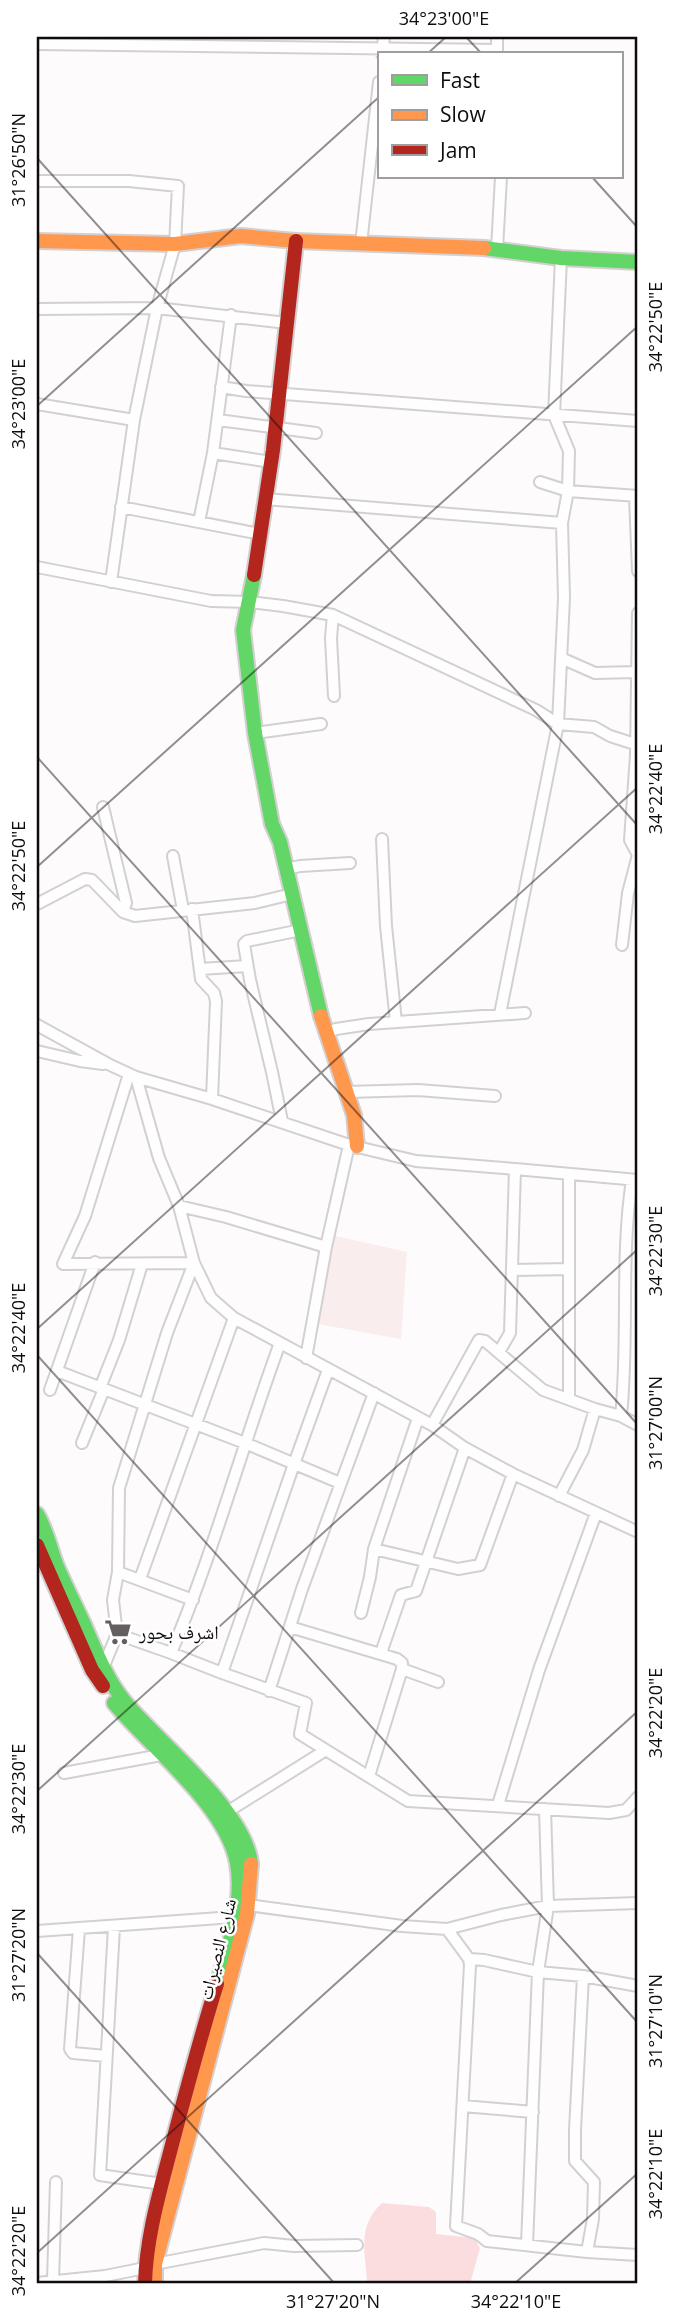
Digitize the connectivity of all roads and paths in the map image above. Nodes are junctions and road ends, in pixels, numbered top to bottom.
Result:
1 (497, 37) edge
2 (37, 44) edge
3 (383, 46) edge
4 (497, 52) edge
5 (378, 91) edge
6 (501, 178) edge
7 (37, 181) edge
8 (37, 240) edge
9 (296, 241) junction
10 (361, 243) junction
11 (176, 244) junction
12 (497, 248) junction
13 (561, 258) junction
14 (638, 262) edge
15 (157, 308) junction
16 (37, 309) edge
17 (231, 315) junction
18 (287, 323) junction
19 (221, 387) junction
20 (280, 394) junction
21 (37, 404) edge
22 (554, 415) junction
23 (134, 420) junction
24 (218, 420) junction
25 (638, 421) edge
26 (276, 429) junction
27 (316, 433) dead end
28 (213, 453) junction
29 (271, 462) junction
30 (540, 482) dead end
31 (568, 491) junction
32 (637, 496) edge
33 (265, 499) junction
34 (121, 507) junction
35 (199, 522) junction
36 (562, 523) junction
37 (260, 534) junction
38 (37, 567) edge
39 (638, 571) edge
40 (111, 582) junction
41 (250, 602) junction
42 (638, 612) edge
43 (333, 615) junction
44 (561, 658) junction
45 (637, 672) edge
46 (334, 696) dead end
47 (321, 723) dead end
48 (558, 724) junction
49 (255, 733) junction
50 (637, 745) edge
51 (103, 807) dead end
52 (382, 839) dead end
53 (638, 855) edge
54 (173, 856) dead end
55 (350, 863) dead end
56 (286, 869) junction
57 (292, 894) junction
58 (37, 904) edge
59 (187, 910) junction
60 (123, 912) junction
61 (301, 930) junction
62 (622, 945) dead end
63 (247, 966) junction
64 (200, 969) junction
65 (525, 1013) dead end
66 (500, 1014) junction
67 (396, 1022) junction
68 (37, 1025) edge
69 (326, 1033) junction
70 (37, 1051) edge
71 (107, 1064) junction
72 (132, 1075) junction
73 (347, 1092) junction
74 (495, 1096) dead end
75 (212, 1099) junction
76 (282, 1121) junction
77 (353, 1146) junction
78 (515, 1169) junction
79 (569, 1175) junction
80 (635, 1180) edge
81 (179, 1206) junction
82 (326, 1247) junction
83 (95, 1262) junction
84 (194, 1263) junction
85 (142, 1264) junction
86 (568, 1269) junction
87 (513, 1270) junction
88 (233, 1318) junction
89 (280, 1343) junction
90 (499, 1352) junction
91 (306, 1358) junction
92 (328, 1370) junction
93 (57, 1371) junction
94 (102, 1389) junction
95 (50, 1390) dead end
96 (374, 1393) junction
97 (569, 1398) junction
98 (146, 1404) junction
99 (595, 1409) junction
100 (621, 1416) junction
101 (418, 1418) junction
102 (195, 1424) junction
103 (432, 1425) junction
104 (638, 1425) edge
105 (82, 1443) dead end
106 (244, 1443) junction
107 (465, 1448) junction
108 (293, 1464) junction
109 (513, 1474) junction
110 (340, 1483) junction
111 (559, 1496) junction
112 (596, 1513) junction
113 (37, 1514) edge
114 (638, 1532) edge
115 (37, 1545) edge
116 (374, 1549) junction
117 (425, 1563) junction
118 (118, 1572) junction
119 (140, 1579) junction
120 (193, 1600) junction
121 (360, 1613) dead end
122 (290, 1626) junction
123 (117, 1634) junction
124 (171, 1653) junction
125 (381, 1653) junction
126 (103, 1668) junction
127 (402, 1670) junction
128 (222, 1673) junction
129 (438, 1682) dead end
130 (270, 1691) junction
131 (326, 1750) junction
132 (161, 1755) junction
133 (64, 1773) dead end
134 (369, 1776) junction
135 (638, 1797) edge
136 (498, 1805) junction
137 (545, 1809) junction
138 (228, 1812) junction
139 (638, 1903) edge
140 (248, 1905) junction
141 (548, 1906) junction
142 (234, 1917) junction
143 (114, 1927) junction
144 (79, 1929) junction
145 (447, 1929) junction
146 (37, 1931) edge
147 (469, 1959) junction
148 (538, 1972) junction
149 (583, 1976) junction
150 (638, 1986) edge
151 (106, 2056) junction
152 (463, 2106) junction
153 (533, 2112) junction
154 (56, 2182) dead end
155 (162, 2184) junction
156 (357, 2245) dead end
157 (527, 2245) junction
158 (587, 2252) junction
159 (638, 2255) edge
160 (150, 2266) junction
161 (53, 2281) junction
162 (37, 2283) edge
163 (145, 2284) edge
164 (155, 2284) edge

1 - 4 street
2 - 3 street
3 - 4 street
5 - 10 street
6 - 12 street
7 - 11 street
8 - 11 main road
9 - 10 main road
9 - 11 main road
9 - 18 main road
10 - 12 main road
11 - 15 street
12 - 13 main road
13 - 14 main road
13 - 22 street
15 - 16 street
15 - 17 street
15 - 23 street
17 - 18 street
17 - 19 street
18 - 20 main road
19 - 20 street
19 - 24 street
20 - 22 street
20 - 26 main road
21 - 23 street
22 - 25 street
22 - 31 street
23 - 34 street
24 - 26 street
24 - 28 street
26 - 27 street
26 - 29 main road
28 - 29 street
28 - 35 street
29 - 33 main road
30 - 31 street
31 - 32 street
31 - 36 street
32 - 39 street
33 - 36 street
33 - 37 main road
34 - 35 street
34 - 40 street
35 - 37 street
36 - 44 street
37 - 41 main road
38 - 40 street
40 - 41 street
41 - 43 street
41 - 49 main road
42 - 45 street
43 - 46 street
43 - 48 street
44 - 45 street
44 - 48 street
45 - 50 street
47 - 49 street
48 - 50 street
48 - 66 street
49 - 56 main road
50 - 53 street
51 - 60 street
52 - 67 street
53 - 62 street
54 - 59 street
55 - 56 street
56 - 57 main road
57 - 59 street
57 - 61 main road
58 - 60 street
59 - 60 street
59 - 64 street
61 - 63 street
61 - 69 main road
63 - 64 street
63 - 76 street
64 - 75 street
65 - 66 street
66 - 67 street
67 - 69 street
68 - 71 street
69 - 73 main road
70 - 71 street
71 - 72 street
72 - 75 street
72 - 81 street
72 - 83 street
73 - 74 street
73 - 77 main road
75 - 76 street
76 - 77 street
77 - 78 street
77 - 82 street
78 - 79 street
78 - 87 street
79 - 80 street
79 - 86 street
80 - 100 street
81 - 82 street
81 - 84 street
82 - 91 street
83 - 85 street
83 - 93 street
84 - 85 street
84 - 88 street
84 - 98 street
85 - 94 street
86 - 87 street
86 - 97 street
87 - 90 street
88 - 89 street
88 - 102 street
89 - 91 street
89 - 106 street
90 - 97 street
90 - 103 street
91 - 92 street
92 - 96 street
92 - 108 street
93 - 94 street
93 - 95 street
94 - 98 street
94 - 105 street
96 - 101 street
96 - 110 street
97 - 99 street
98 - 102 street
98 - 118 street
99 - 100 street
99 - 111 street
100 - 104 street
101 - 103 street
101 - 116 street
102 - 106 street
102 - 119 street
103 - 107 street
106 - 108 street
106 - 120 street
107 - 109 street
107 - 117 street
108 - 110 street
108 - 128 street
109 - 111 street
109 - 117 street
110 - 122 street
111 - 112 street
112 - 114 street
112 - 136 street
113 - 126 main road, شارع النصيرات
115 - 132 main road, شارع النصيرات
116 - 117 street
116 - 121 street
117 - 125 street
118 - 119 street
118 - 123 street
119 - 120 street
120 - 124 street
122 - 125 street
122 - 130 street
123 - 124 street
123 - 126 street
124 - 128 street
125 - 127 street
126 - 138 main road, شارع النصيرات
127 - 129 street
127 - 134 street
128 - 130 street
130 - 131 street
131 - 134 street
131 - 138 street
132 - 133 street
132 - 142 main road, شارع النصيرات
134 - 136 street
135 - 137 street
136 - 137 street
137 - 141 street
138 - 140 main road, شارع النصيرات
139 - 141 street
140 - 145 street
140 - 160 main road, شارع النصيرات
141 - 145 street
141 - 148 street
142 - 143 street
142 - 155 main road, شارع النصيرات
143 - 144 street
143 - 151 street
144 - 146 street
144 - 151 street
145 - 147 street
147 - 148 street
147 - 152 street
148 - 149 street
148 - 153 street
149 - 150 street
149 - 158 street
151 - 155 street
152 - 153 street
152 - 157 street
153 - 157 street
154 - 161 street
155 - 160 main road, شارع النصيرات
156 - 160 street
157 - 158 street
158 - 159 street
160 - 161 street
160 - 163 main road, شارع النصيرات
160 - 164 main road, شارع النصيرات
161 - 162 street

